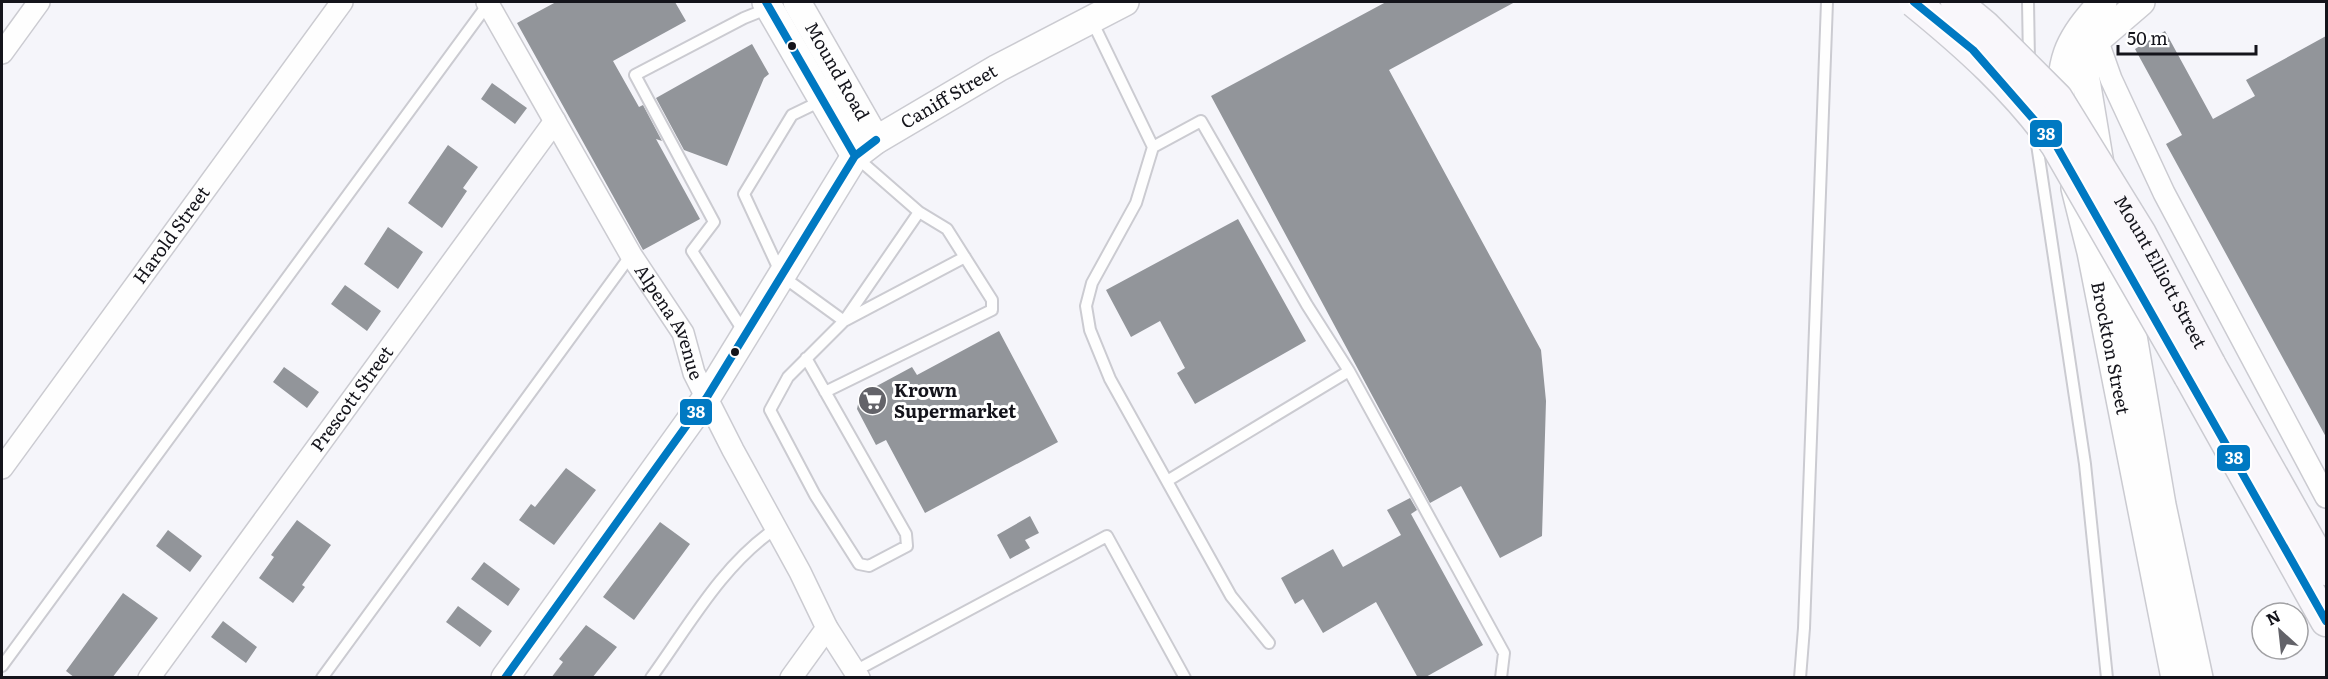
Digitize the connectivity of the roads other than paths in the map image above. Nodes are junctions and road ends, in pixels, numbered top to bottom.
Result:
1 (39, 2) edge
2 (342, 2) edge
3 (797, 2) edge
4 (1125, 2) edge
5 (1827, 2) edge
6 (1914, 2) edge
7 (1956, 2) edge
8 (2028, 2) edge
9 (2103, 2) edge
10 (2142, 2) edge
11 (488, 3) edge
12 (768, 5) edge
13 (1091, 19) junction
14 (2091, 30) junction
15 (2, 53) edge
16 (823, 100) junction
17 (555, 121) junction
18 (1153, 147) junction
19 (866, 148) junction
20 (919, 212) junction
21 (630, 255) junction
22 (965, 257) junction
23 (782, 276) junction
24 (844, 321) junction
25 (746, 334) junction
26 (806, 358) junction
27 (2199, 370) junction
28 (1349, 371) junction
29 (825, 392) junction
30 (707, 397) junction
31 (2, 468) edge
32 (1167, 481) junction
33 (2326, 497) edge
34 (775, 529) junction
35 (2326, 570) edge
36 (2326, 621) edge
37 (827, 628) junction
38 (1269, 643) dead end
39 (2, 666) edge
40 (857, 674) edge
41 (149, 678) edge
42 (322, 678) edge
43 (505, 678) edge
44 (651, 678) edge
45 (791, 678) edge
46 (1185, 678) edge
47 (1501, 678) edge
48 (1800, 678) edge
49 (2107, 678) edge
50 (2175, 678) edge
51 (2199, 678) edge

1 - 15 street
2 - 31 street, Harold Street
3 - 19 street, Mound Road
4 - 13 street, Caniff Street
5 - 48 lane
6 - 27 main road, Mount Elliott Street, bridge
7 - 27 main road, Mount Elliott Street, bridge
8 - 49 lane
9 - 14 street
10 - 14 street
11 - 17 street, Alpena Avenue
11 - 39 lane
12 - 16 street, Mound Road
12 - 25 lane
13 - 18 lane
13 - 19 street, Caniff Street
14 - 33 street
14 - 50 street, Brockton Street
14 - 51 street, Brockton Street
16 - 19 street, Mound Road
16 - 23 lane
17 - 21 street, Alpena Avenue
17 - 41 street, Prescott Street
18 - 28 lane
18 - 32 lane
19 - 20 lane
19 - 23 street, Caniff Street
20 - 22 lane
20 - 24 lane
21 - 30 street, Alpena Avenue
21 - 42 lane
22 - 24 lane
22 - 29 lane
23 - 24 lane
23 - 25 street, Caniff Street
24 - 26 lane
25 - 30 street, Caniff Street
26 - 29 lane
26 - 29 lane
27 - 35 main road, Mount Elliott Street
27 - 36 main road, Mount Elliott Street
28 - 32 lane
28 - 47 lane
30 - 34 street, Alpena Avenue
30 - 43 street, Caniff Street
32 - 38 lane
34 - 37 street, Alpena Avenue
34 - 44 lane
37 - 40 street, Alpena Avenue
37 - 45 street
40 - 46 lane

